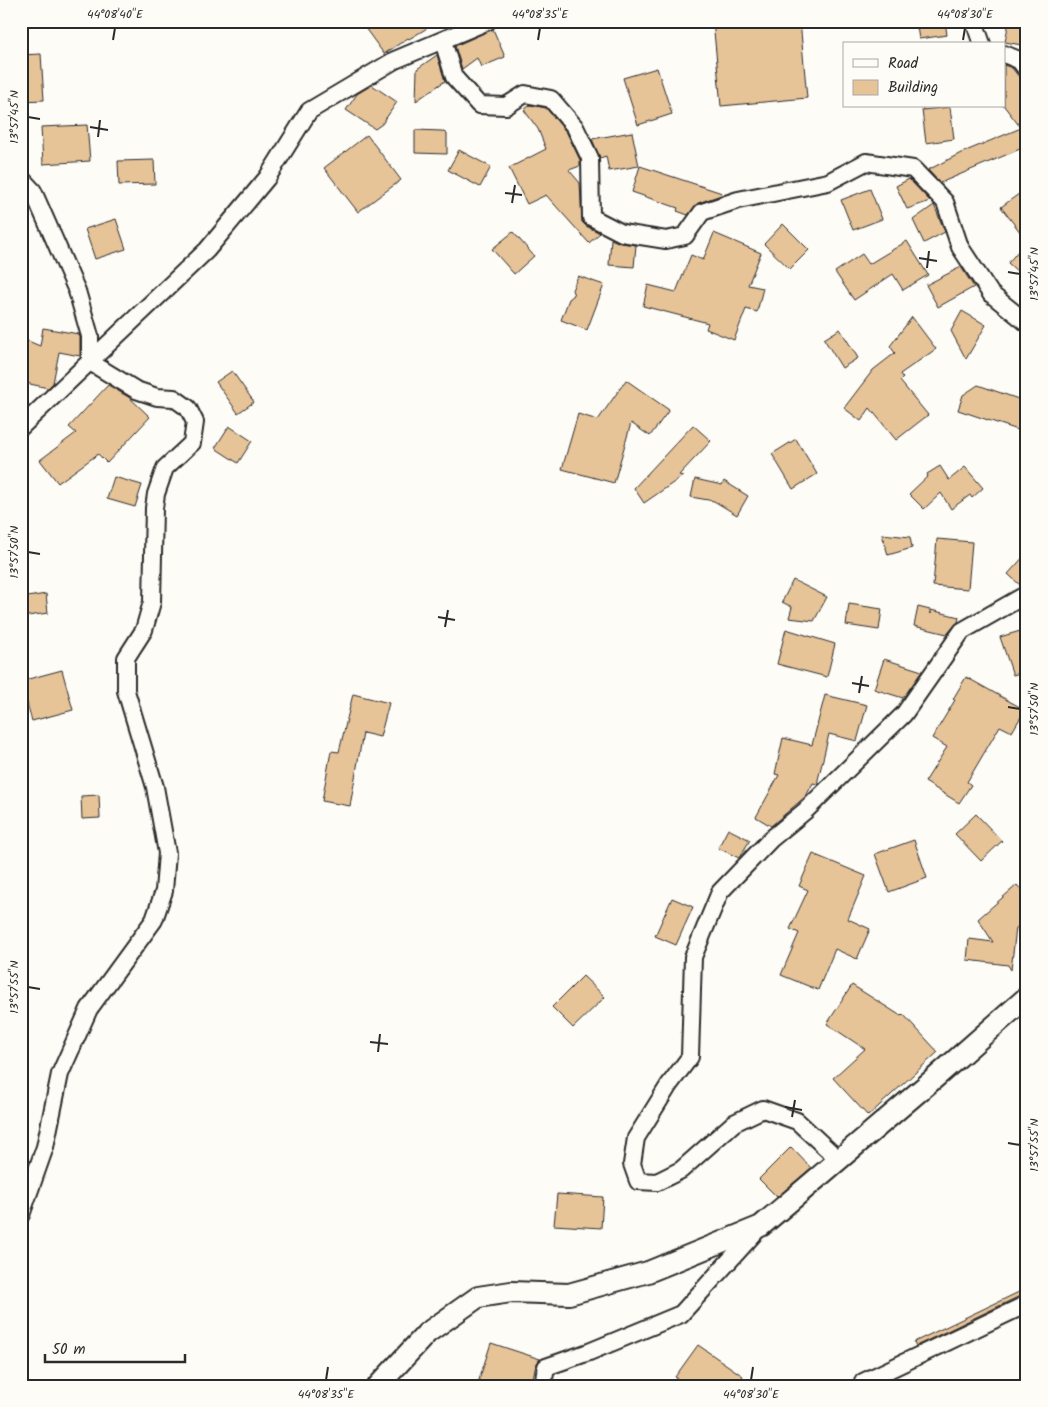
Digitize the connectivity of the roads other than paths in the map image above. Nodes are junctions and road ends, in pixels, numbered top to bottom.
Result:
1 (488, 21) edge
2 (974, 21) edge
3 (443, 41) junction
4 (981, 42) edge
5 (1006, 55) edge
6 (1027, 70) edge
7 (21, 178) edge
8 (1027, 323) edge
9 (90, 362) junction
10 (21, 427) edge
11 (1027, 594) edge
12 (1027, 997) edge
13 (839, 1160) junction
14 (21, 1215) edge
15 (761, 1226) junction
16 (1027, 1304) edge
17 (863, 1382) dead end
18 (378, 1386) edge
19 (543, 1386) edge

1 - 3 street
2 - 4 street
3 - 8 street
3 - 9 street
5 - 6 street
7 - 9 street
9 - 10 street
9 - 14 street
11 - 13 street
12 - 13 street
13 - 15 street
15 - 18 street
15 - 19 street
16 - 17 street

